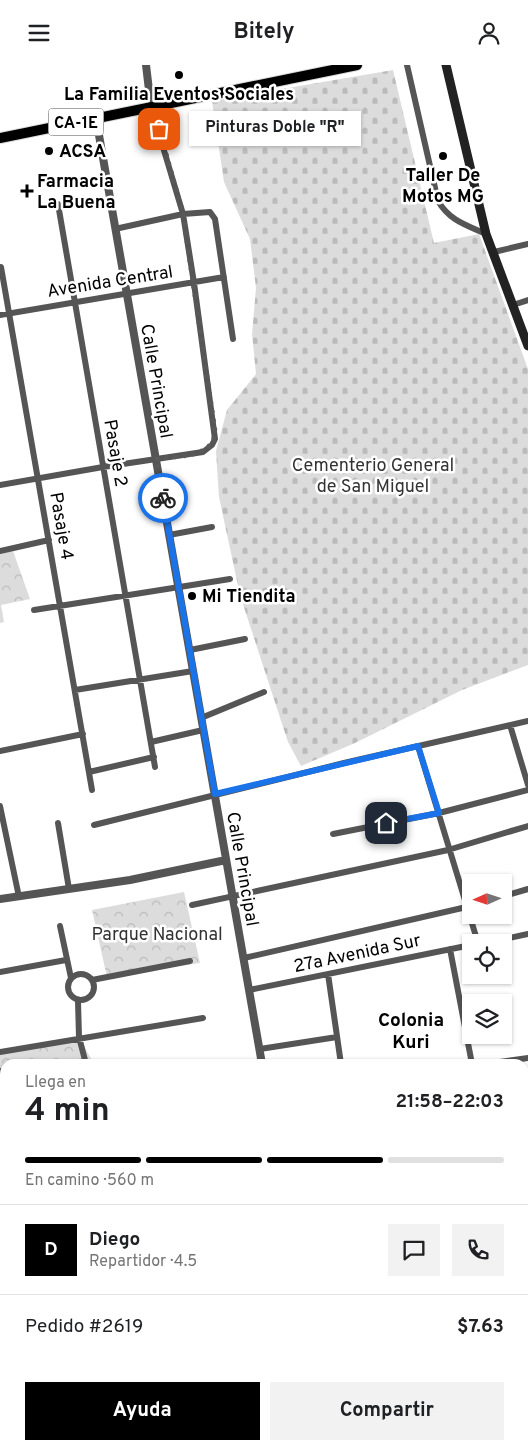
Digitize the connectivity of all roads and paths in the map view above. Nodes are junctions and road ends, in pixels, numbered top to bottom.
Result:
1 (146, 65) edge
2 (322, 65) edge
3 (357, 65) edge
4 (407, 65) edge
5 (446, 65) edge
6 (308, 71) junction
7 (151, 104) junction
8 (96, 118) junction
9 (0, 132) edge
10 (0, 138) edge
11 (58, 204) dead end
12 (183, 214) junction
13 (115, 229) junction
14 (486, 234) junction
15 (528, 245) edge
16 (494, 252) junction
17 (1, 267) dead end
18 (224, 277) junction
19 (194, 283) junction
20 (126, 294) junction
21 (528, 300) edge
22 (75, 302) junction
23 (513, 305) junction
24 (9, 313) junction
25 (0, 315) edge
26 (234, 339) dead end
27 (528, 346) edge
28 (156, 459) junction
29 (103, 467) junction
30 (38, 479) junction
31 (0, 485) edge
32 (212, 527) dead end
33 (169, 535) junction
34 (49, 540) junction
35 (0, 551) edge
36 (230, 579) dead end
37 (178, 586) junction
38 (125, 594) junction
39 (60, 605) junction
40 (34, 610) dead end
41 (245, 639) dead end
42 (190, 650) junction
43 (193, 671) junction
44 (140, 678) junction
45 (75, 690) junction
46 (264, 692) dead end
47 (201, 718) junction
48 (528, 721) edge
49 (510, 725) junction
50 (203, 729) junction
51 (83, 733) junction
52 (151, 742) junction
53 (418, 746) junction
54 (0, 751) edge
55 (154, 757) junction
56 (155, 767) dead end
57 (89, 772) junction
58 (528, 785) edge
59 (92, 790) dead end
60 (528, 790) edge
61 (215, 794) junction
62 (0, 806) edge
63 (439, 813) junction
64 (58, 823) dead end
65 (94, 825) dead end
66 (528, 826) edge
67 (333, 834) dead end
68 (448, 850) junction
69 (226, 860) junction
70 (462, 887) edge
71 (69, 889) junction
72 (528, 889) edge
73 (512, 894) edge
74 (19, 897) junction
75 (233, 897) junction
76 (0, 899) edge
77 (192, 905) dead end
78 (462, 908) edge
79 (60, 926) dead end
80 (528, 934) edge
81 (512, 937) edge
82 (462, 947) edge
83 (450, 949) junction
84 (244, 958) junction
85 (66, 960) junction
86 (190, 961) dead end
87 (0, 972) edge
88 (328, 974) junction
89 (71, 978) junction
90 (92, 980) junction
91 (249, 990) junction
92 (78, 1001) junction
93 (202, 1018) dead end
94 (80, 1037) junction
95 (337, 1037) junction
96 (260, 1049) junction
97 (0, 1052) edge
98 (85, 1059) edge
99 (261, 1059) edge
100 (340, 1059) edge
101 (471, 1059) edge

1 - 7 street
2 - 6 highway, CA-1E
3 - 6 highway, CA-1E
4 - 14 street
5 - 14 main road
6 - 7 highway, CA-1E
7 - 8 highway, CA-1E
7 - 9 highway, CA-1E
7 - 12 street
8 - 10 highway, CA-1E
8 - 13 street, Calle Principal
11 - 22 street, Pasaje 2
12 - 13 street
12 - 18 street
12 - 19 street
13 - 20 street, Calle Principal
14 - 16 main road
15 - 16 street
16 - 23 main road
17 - 24 street, Pasaje 4
18 - 19 street, Avenida Central
18 - 26 street
19 - 20 street, Avenida Central
19 - 28 street
20 - 22 street, Avenida Central
20 - 28 street, Calle Principal
21 - 23 street
22 - 24 street, Avenida Central
22 - 29 street, Pasaje 2
23 - 27 main road
24 - 25 street, Avenida Central
24 - 30 street, Pasaje 4
28 - 29 street
28 - 33 street, Calle Principal
29 - 30 street
29 - 38 street, Pasaje 2
30 - 31 street
30 - 34 street, Pasaje 4
32 - 33 street
33 - 37 street, Calle Principal
34 - 35 street
34 - 39 street, Pasaje 4
36 - 37 street
37 - 38 street
37 - 42 street, Calle Principal
38 - 39 street
38 - 44 street, Pasaje 2
39 - 40 street
39 - 45 street, Pasaje 4
41 - 42 street
42 - 43 street, Calle Principal
43 - 44 street
43 - 47 street, Calle Principal
44 - 45 street
44 - 52 street, Pasaje 2
45 - 51 street, Pasaje 4
46 - 47 street
47 - 50 street, Calle Principal
48 - 49 street
49 - 53 street
49 - 58 street
50 - 52 street
50 - 61 street, Calle Principal
51 - 54 street
51 - 57 street, Pasaje 4
52 - 55 street, Pasaje 2
53 - 61 street
53 - 63 street
55 - 56 street, Pasaje 2
55 - 57 street
57 - 59 street, Pasaje 4
60 - 63 street
61 - 65 street
61 - 69 street, Calle Principal
62 - 74 street
63 - 67 street
63 - 68 street
64 - 71 street
66 - 68 street
68 - 70 street
68 - 75 street
69 - 71 street
69 - 75 street, Calle Principal
71 - 74 street
72 - 73 street
74 - 76 street
75 - 77 street
75 - 84 street, Calle Principal
78 - 84 street
79 - 85 street
80 - 81 street
82 - 83 street, 27a Avenida Sur
83 - 88 street, 27a Avenida Sur
83 - 101 street
84 - 91 street, Calle Principal
85 - 87 street
85 - 89 street
86 - 90 street
88 - 91 street, 27a Avenida Sur
88 - 95 street
89 - 90 street
89 - 92 street
90 - 92 street
91 - 96 street, Calle Principal
92 - 94 street
93 - 94 street
94 - 97 street
94 - 98 street
95 - 96 street
95 - 100 street
96 - 99 street, Calle Principal

